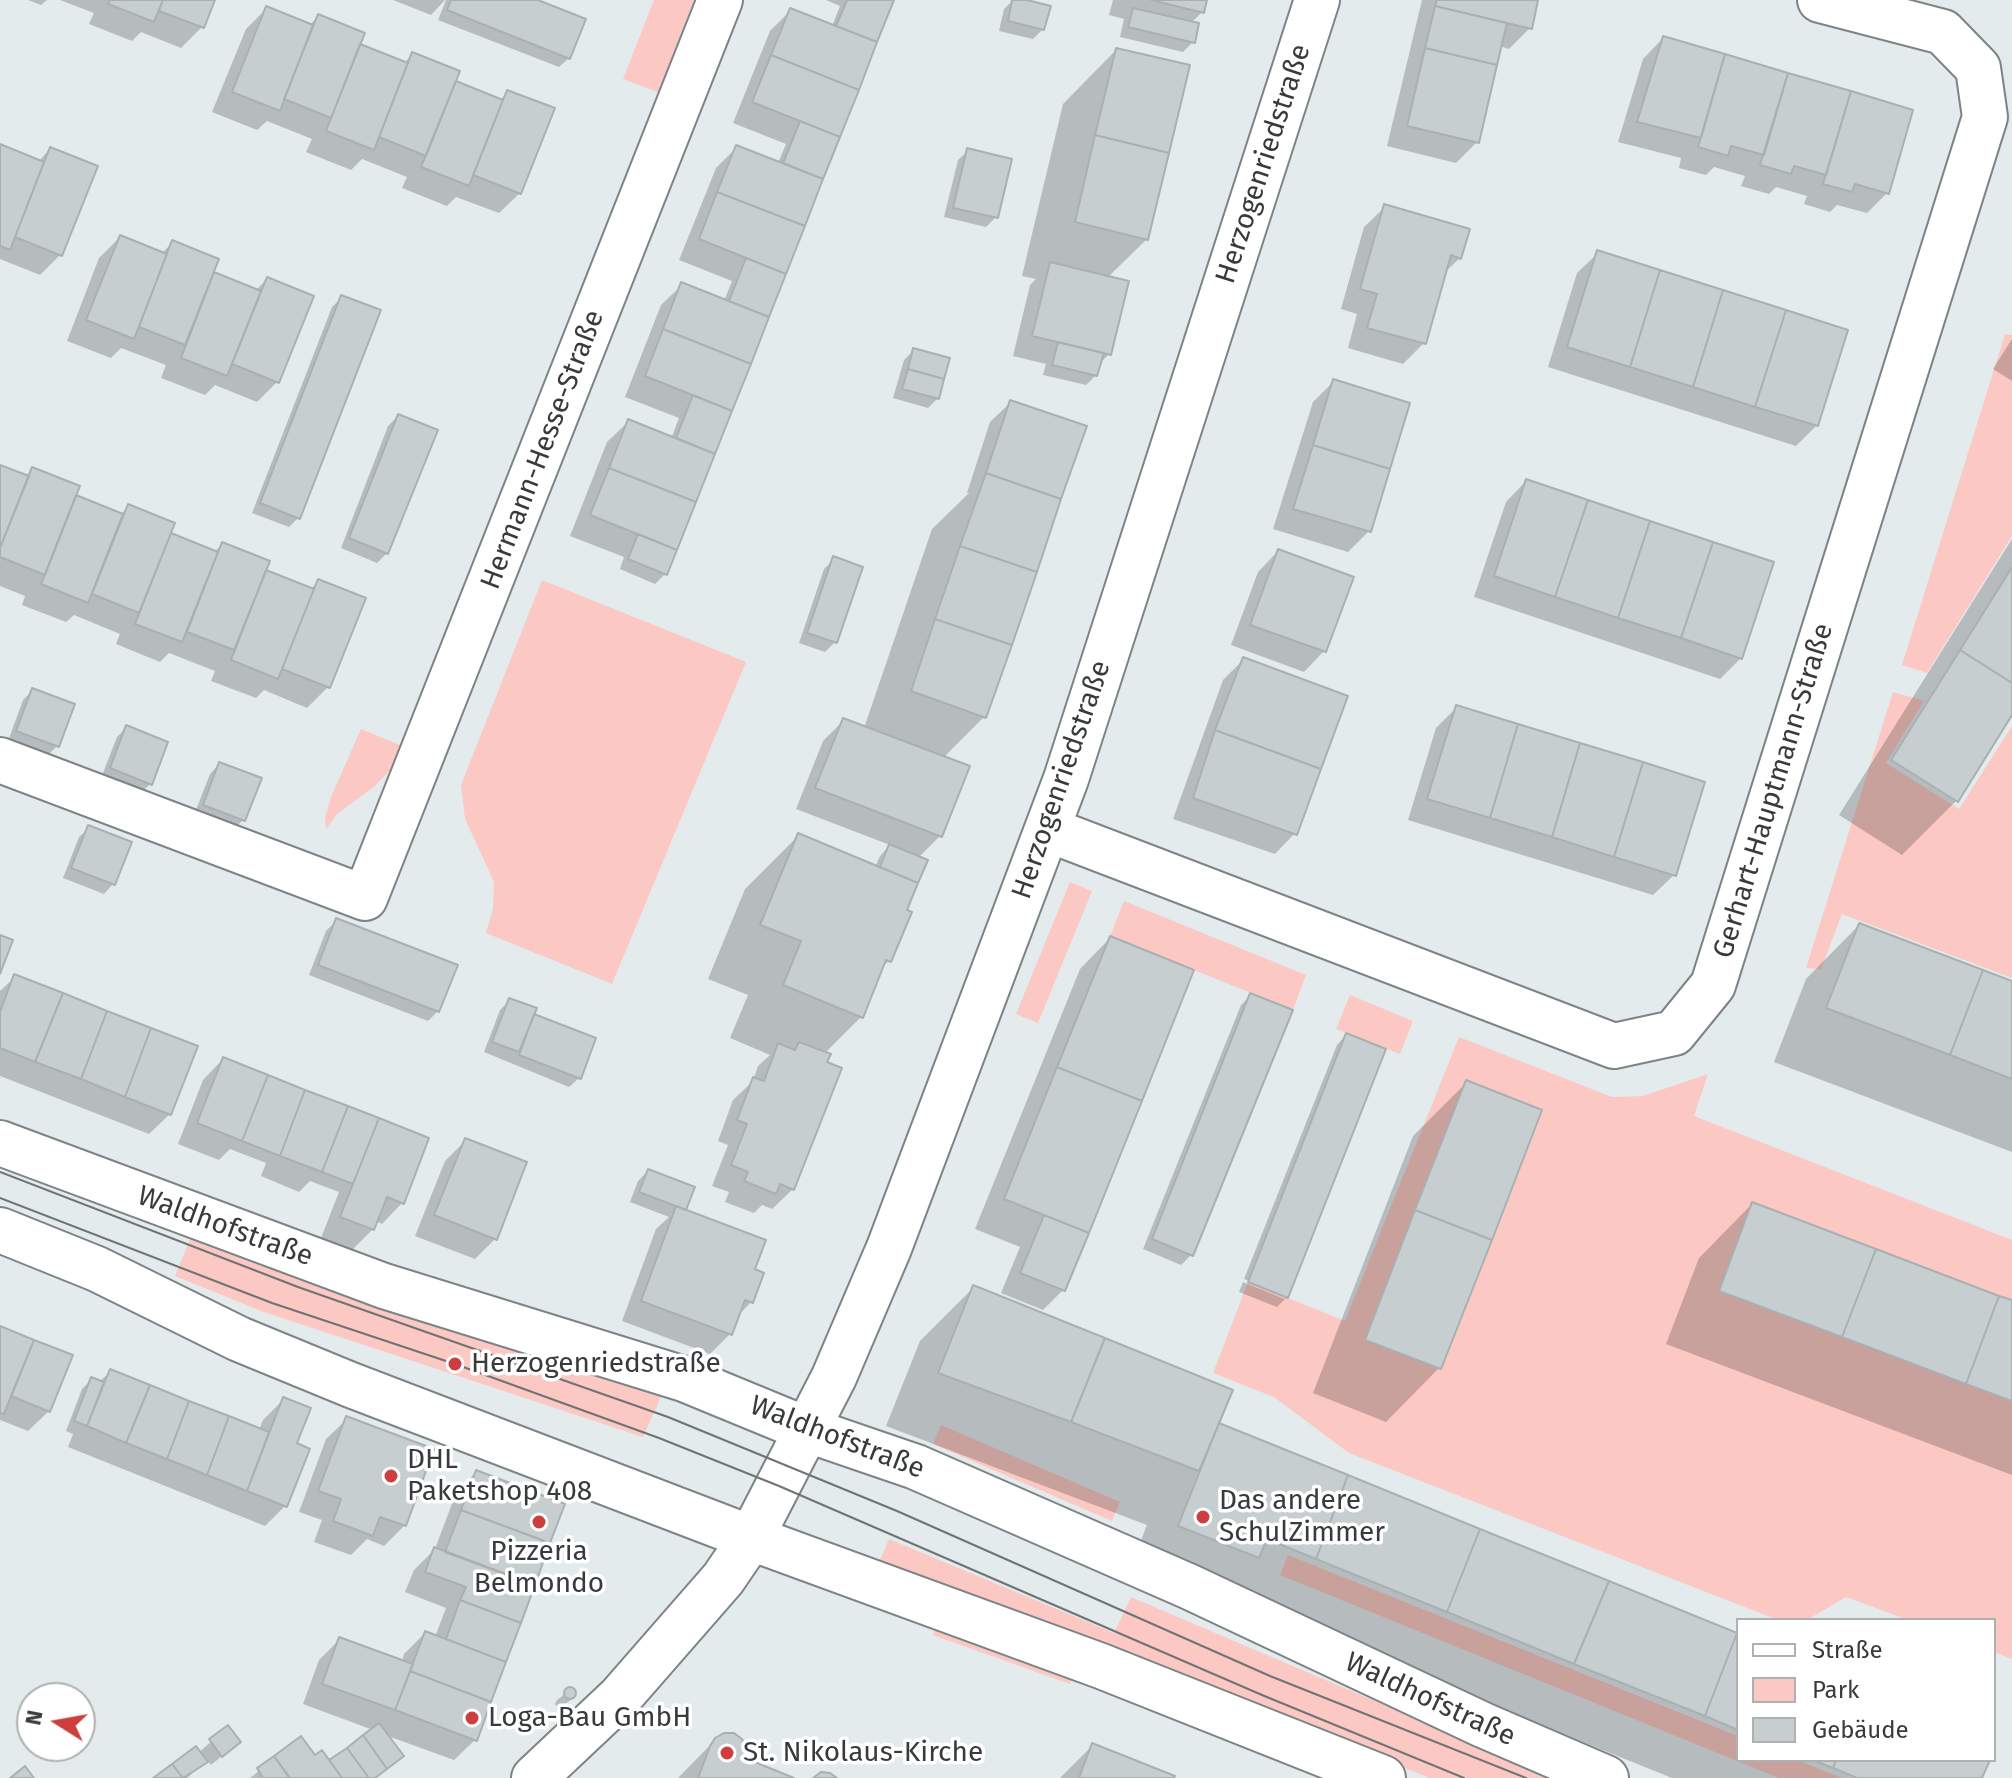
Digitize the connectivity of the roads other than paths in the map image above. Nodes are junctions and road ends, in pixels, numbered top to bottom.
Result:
1 (720, 0) edge
2 (1317, 0) edge
3 (1820, 0) edge
4 (0, 760) edge
5 (1047, 829) junction
6 (0, 1143) edge
7 (0, 1230) edge
8 (808, 1430) junction
9 (751, 1538) junction
10 (534, 1778) edge
11 (1383, 1778) edge
12 (1606, 1778) edge

1 - 4 street, Hermann-Hesse-Straße
2 - 5 street, Herzogenriedstraße
3 - 5 street, Gerhart-Hauptmann-Straße
5 - 8 street, Herzogenriedstraße
6 - 8 street, Waldhofstraße
7 - 9 street
8 - 9 street, Herzogenriedstraße
8 - 12 street, Waldhofstraße
9 - 10 street, Herzogenriedstraße
9 - 11 street

